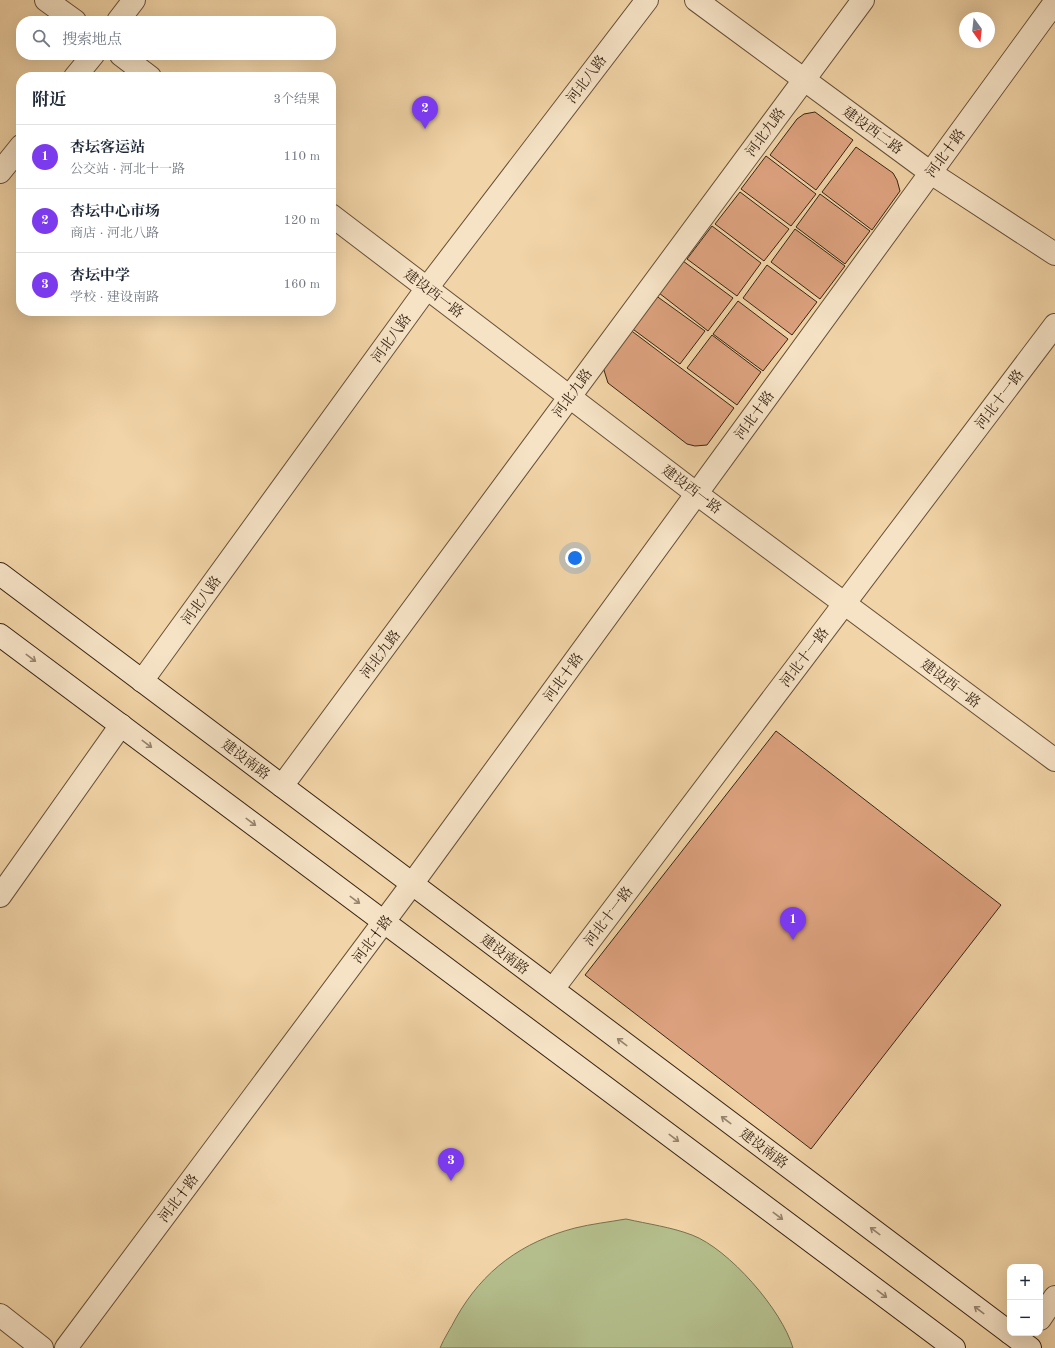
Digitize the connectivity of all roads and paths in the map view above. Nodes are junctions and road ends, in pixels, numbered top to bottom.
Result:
1 (46, 0) edge
2 (134, 0) edge
3 (647, 0) edge
4 (696, 0) edge
5 (863, 0) edge
6 (1055, 2) edge
7 (68, 16) edge
8 (122, 16) edge
9 (89, 60) edge
10 (128, 60) edge
11 (79, 72) edge
12 (143, 72) edge
13 (804, 79) junction
14 (16, 152) edge
15 (0, 172) edge
16 (931, 173) junction
17 (336, 219) edge
18 (1055, 254) edge
19 (427, 288) junction
20 (1055, 325) edge
21 (570, 396) junction
22 (697, 494) junction
23 (0, 574) edge
24 (845, 604) junction
25 (0, 635) edge
26 (142, 681) junction
27 (121, 725) junction
28 (1055, 760) edge
29 (282, 786) junction
30 (412, 884) junction
31 (0, 896) edge
32 (384, 922) junction
33 (553, 989) junction
34 (1055, 1297) edge
35 (0, 1315) edge
36 (1043, 1315) edge
37 (1021, 1338) edge
38 (42, 1348) edge
39 (66, 1348) edge
40 (954, 1348) edge

1 - 7 street
2 - 8 street
3 - 19 street, 河北八路
4 - 13 street, 建设西二路
5 - 13 street, 河北九路
6 - 16 street, 河北十路
9 - 11 street
10 - 12 street
13 - 16 street, 建设西二路
13 - 21 street, 河北九路
14 - 15 street
16 - 18 street, 建设西二路
16 - 22 street, 河北十路
17 - 19 street, 建设西一路
19 - 21 street, 建设西一路
19 - 26 street, 河北八路
20 - 24 street, 河北十一路
21 - 22 street, 建设西一路
21 - 29 street, 河北九路
22 - 24 street, 建设西一路
22 - 30 street, 河北十路
23 - 26 street, 建设南路
24 - 28 street, 建设西一路
24 - 33 street, 河北十一路
25 -> 27 street
26 - 29 street, 建设南路
27 - 31 street
27 -> 32 street
29 - 30 street, 建设南路
30 - 32 street, 河北十路
30 - 33 street, 建设南路
32 - 39 street, 河北十路
32 -> 40 street
37 -> 33 street, 建设南路
34 - 36 street
35 - 38 street

